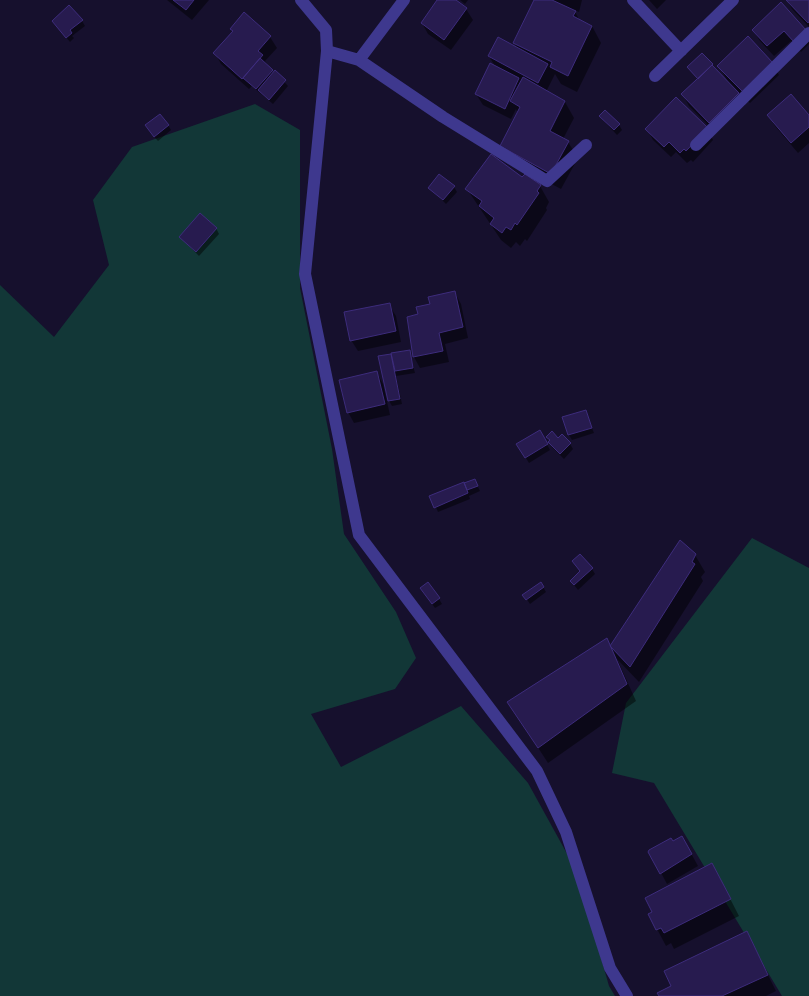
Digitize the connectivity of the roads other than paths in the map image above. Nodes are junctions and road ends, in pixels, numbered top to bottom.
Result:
1 (301, 0) edge
2 (404, 0) edge
3 (633, 0) edge
4 (733, 0) edge
5 (809, 33) edge
6 (681, 51) junction
7 (327, 52) junction
8 (359, 60) junction
9 (655, 76) dead end
10 (586, 145) dead end
11 (696, 145) dead end
12 (627, 996) edge

1 - 7 street
2 - 8 street
3 - 6 street
4 - 6 street
5 - 11 street
6 - 9 street
7 - 8 street
7 - 12 street
8 - 10 street

